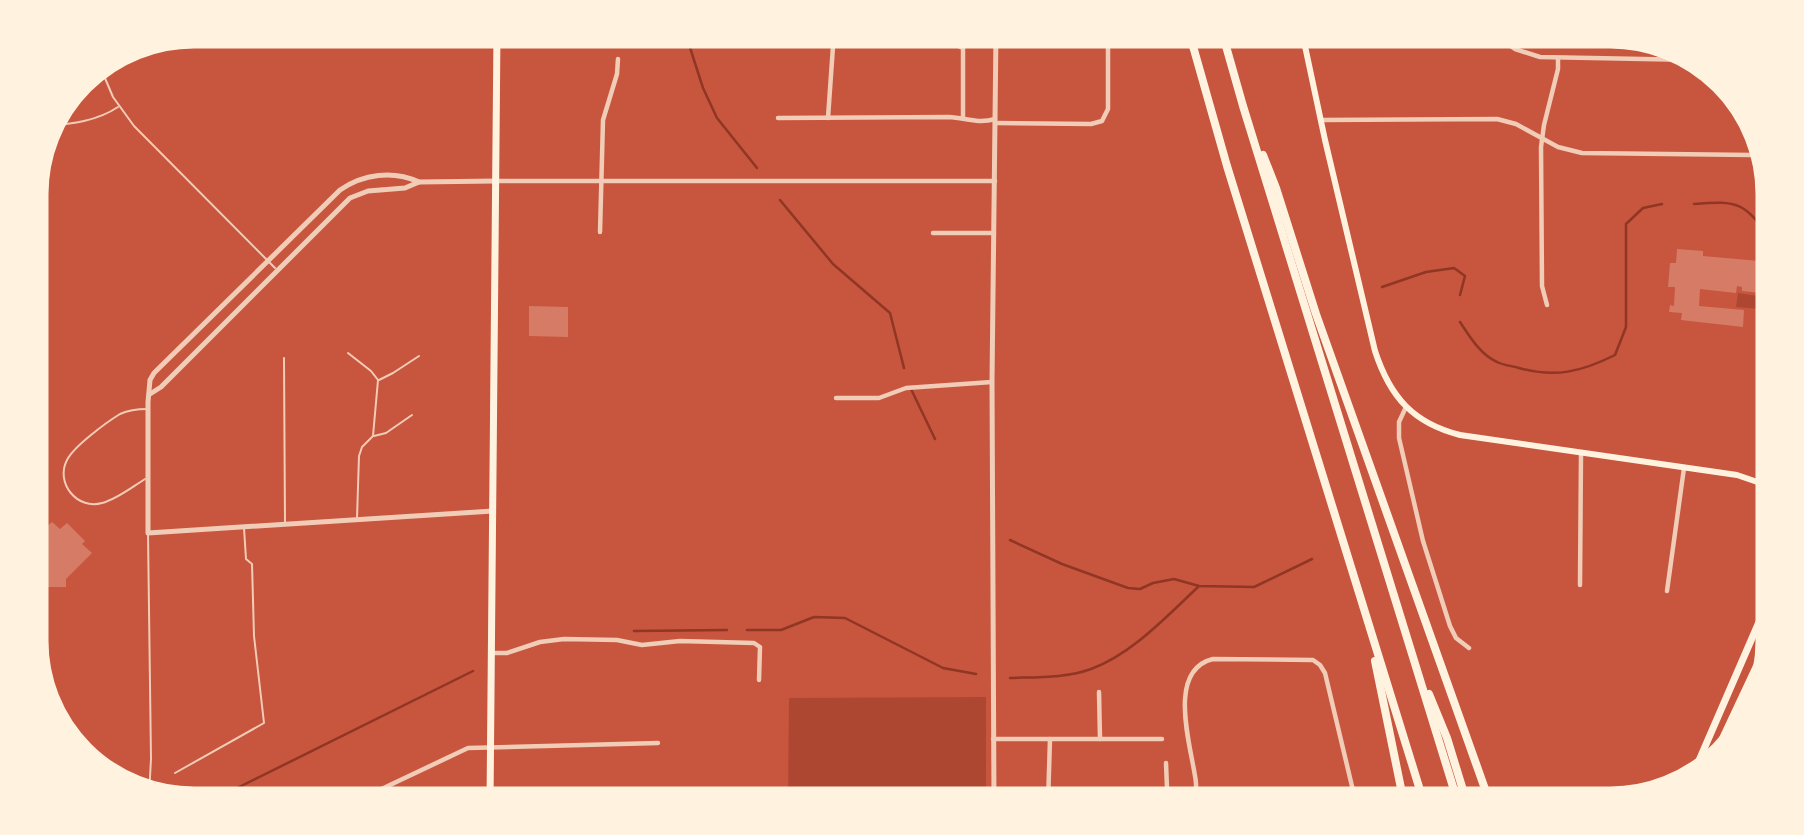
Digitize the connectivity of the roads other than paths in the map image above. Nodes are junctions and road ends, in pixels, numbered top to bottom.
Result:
1 (497, 44) edge
2 (833, 44) edge
3 (953, 44) edge
4 (962, 44) edge
5 (996, 44) edge
6 (1108, 44) edge
7 (1192, 44) edge
8 (1225, 44) edge
9 (1304, 44) edge
10 (1508, 44) edge
11 (962, 48) junction
12 (1558, 58) junction
13 (618, 59) dead end
14 (1678, 60) edge
15 (104, 74) edge
16 (119, 106) junction
17 (1242, 106) junction
18 (778, 118) dead end
19 (828, 118) junction
20 (962, 118) junction
21 (1320, 120) junction
22 (995, 121) junction
23 (61, 124) edge
24 (1542, 137) junction
25 (1752, 146) edge
26 (496, 181) junction
27 (995, 181) junction
28 (419, 182) junction
29 (601, 182) junction
30 (600, 232) dead end
31 (933, 233) dead end
32 (994, 233) junction
33 (268, 261) junction
34 (277, 270) junction
35 (1548, 305) dead end
36 (348, 353) dead end
37 (419, 356) dead end
38 (284, 358) dead end
39 (378, 380) junction
40 (992, 382) junction
41 (150, 394) junction
42 (836, 398) dead end
43 (1406, 407) junction
44 (148, 409) junction
45 (412, 415) dead end
46 (373, 436) junction
47 (1581, 453) junction
48 (1684, 468) junction
49 (148, 477) junction
50 (1760, 482) edge
51 (493, 511) junction
52 (356, 519) junction
53 (285, 524) junction
54 (244, 527) junction
55 (148, 533) junction
56 (1580, 585) dead end
57 (1667, 591) dead end
58 (1365, 614) junction
59 (1760, 620) edge
60 (1409, 646) junction
61 (1469, 648) dead end
62 (492, 653) junction
63 (1759, 661) edge
64 (759, 680) dead end
65 (1099, 692) dead end
66 (993, 738) junction
67 (1100, 738) junction
68 (1162, 738) dead end
69 (1050, 739) junction
70 (1721, 742) edge
71 (658, 743) dead end
72 (491, 746) junction
73 (1166, 763) dead end
74 (1698, 763) edge
75 (175, 773) dead end
76 (150, 784) edge
77 (377, 791) edge
78 (490, 791) edge
79 (994, 791) edge
80 (1048, 791) edge
81 (1168, 791) edge
82 (1196, 791) edge
83 (1353, 791) edge
84 (1402, 791) edge
85 (1420, 791) edge
86 (1454, 791) edge
87 (1463, 791) edge
88 (1486, 791) edge

1 - 26 main road
2 - 19 street
3 - 11 street
4 - 11 street
5 - 22 street
6 - 22 street
7 - 58 highway
8 - 17 highway
9 - 21 main road
10 - 12 street
11 - 20 street
12 - 14 street
12 - 24 street
13 - 29 street
15 - 16 lane
16 - 23 lane
16 - 33 lane
17 - 60 highway
17 - 88 highway
18 - 19 street
19 - 20 street
20 - 22 street
21 - 24 street
21 - 43 main road
22 - 27 street
24 - 25 street
24 - 35 street
26 - 28 street
26 - 29 street
26 - 51 main road
27 - 29 street
27 - 32 street
28 - 33 street
28 - 34 street
29 - 30 street
31 - 32 street
32 - 40 street
33 - 34 lane
33 - 41 street
34 - 41 street
36 - 39 lane
37 - 39 lane
38 - 53 lane
39 - 46 lane
40 - 42 street
40 - 66 street
41 - 44 street
43 - 47 main road
43 - 61 street
44 - 49 street
44 - 49 lane
45 - 46 lane
46 - 52 lane
47 - 48 main road
47 - 56 street
48 - 50 main road
48 - 57 street
49 - 55 street
51 - 52 street
51 - 62 main road
52 - 53 street
53 - 54 street
54 - 55 street
54 - 75 lane
55 - 76 lane
58 - 84 highway
58 - 85 highway
59 - 74 main road
60 - 86 highway
60 - 87 highway
62 - 64 street
62 - 72 main road
63 - 70 main road
65 - 67 street
66 - 69 street
66 - 79 street
67 - 68 street
67 - 69 street
69 - 80 street
71 - 72 street
72 - 77 street
72 - 78 main road
73 - 81 street
82 - 83 street

